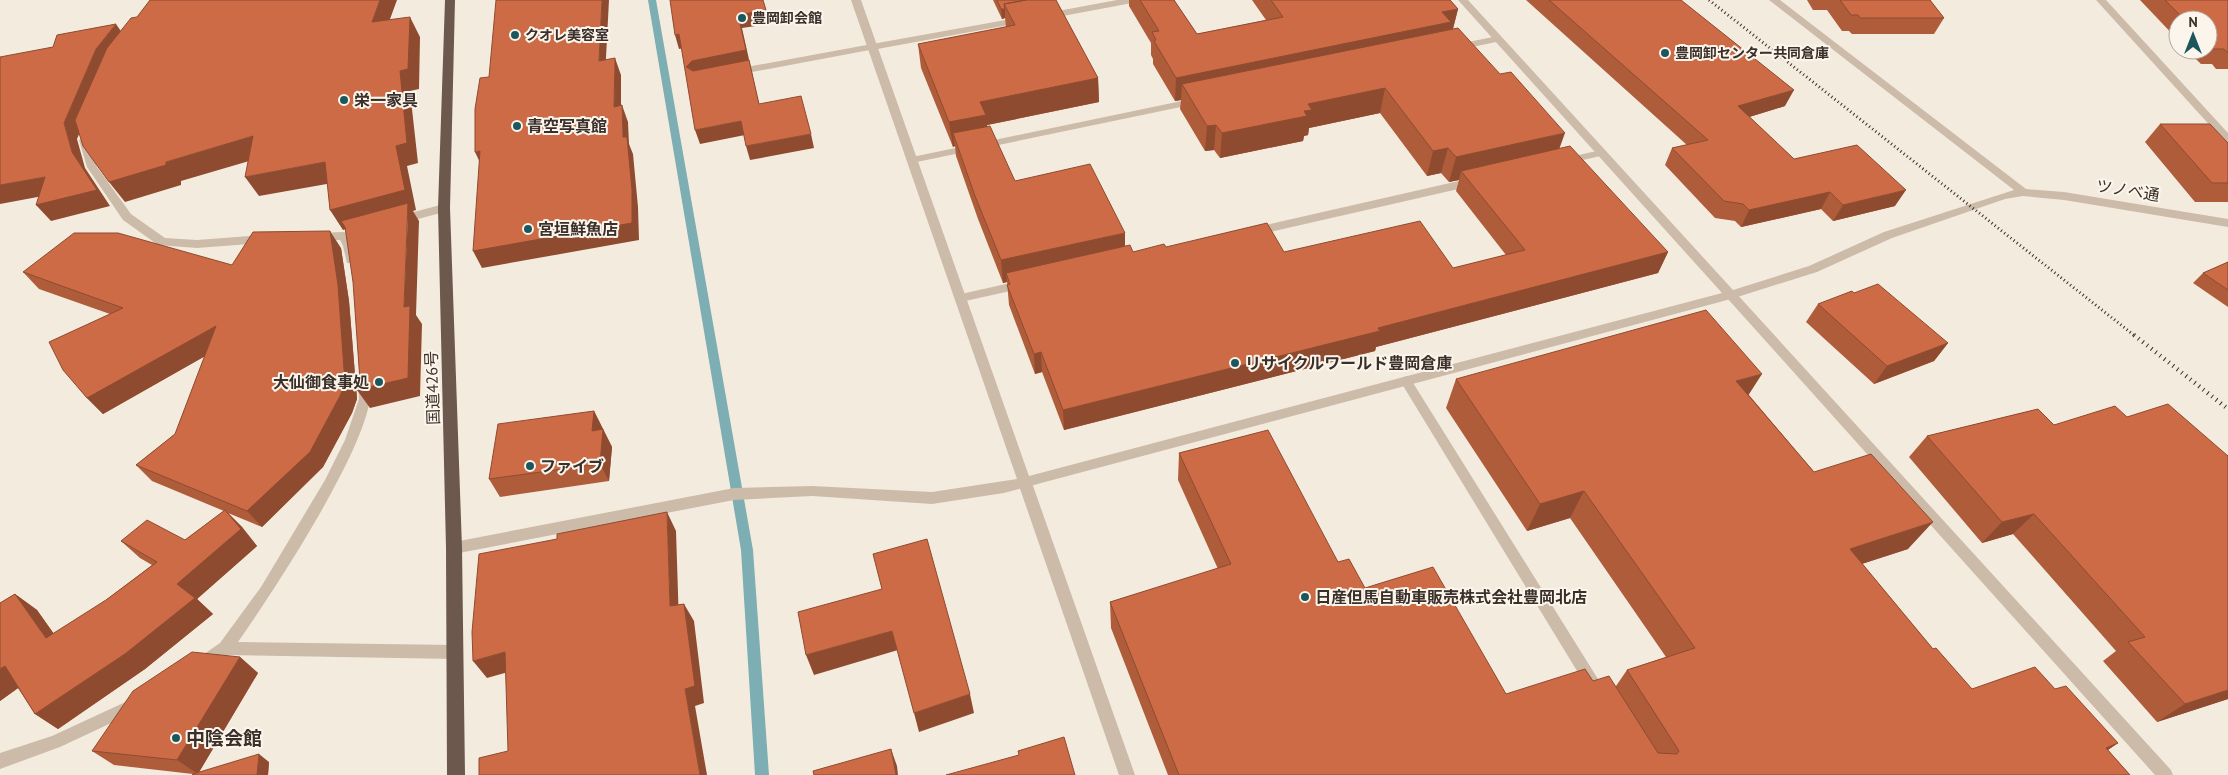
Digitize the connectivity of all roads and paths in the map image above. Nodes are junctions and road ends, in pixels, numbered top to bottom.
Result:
1 (450, 0) edge
2 (856, 0) edge
3 (1132, 0) edge
4 (1462, 0) edge
5 (1774, 0) edge
6 (2101, 0) edge
7 (1498, 39) junction
8 (872, 48) junction
9 (1449, 49) edge
10 (726, 74) edge
11 (1205, 100) edge
12 (89, 125) edge
13 (2228, 139) edge
14 (1602, 153) junction
15 (912, 160) junction
16 (1553, 164) edge
17 (1485, 179) edge
18 (2023, 192) junction
19 (444, 208) junction
20 (389, 223) edge
21 (2228, 223) edge
22 (1242, 234) edge
23 (304, 237) edge
24 (275, 238) edge
25 (353, 274) edge
26 (1038, 281) edge
27 (1731, 295) junction
28 (960, 298) junction
29 (363, 369) edge
30 (1406, 381) junction
31 (1025, 483) junction
32 (454, 548) junction
33 (225, 648) junction
34 (455, 652) junction
35 (192, 670) edge
36 (1603, 700) edge
37 (143, 701) edge
38 (0, 762) edge
39 (456, 775) edge
40 (1127, 775) edge
41 (2165, 775) edge

1 - 19 highway, 国道426号
2 - 8 street
3 - 8 street
4 - 7 street
5 - 18 street
6 - 13 street
7 - 9 street
7 - 14 street
8 - 10 street
8 - 15 street
11 - 15 street
12 - 24 street
14 - 16 street
14 - 27 street
15 - 28 street
17 - 22 street
18 - 21 street, ツノベ通
18 - 27 street
19 - 20 street
19 - 32 highway, 国道426号
23 - 25 street
26 - 28 street
27 - 30 street
27 - 41 street
28 - 31 street
29 - 33 street
30 - 31 street
30 - 36 street
31 - 32 street
31 - 40 street
32 - 34 highway, 国道426号
33 - 34 street
33 - 35 street
34 - 39 highway, 国道426号
37 - 38 street

